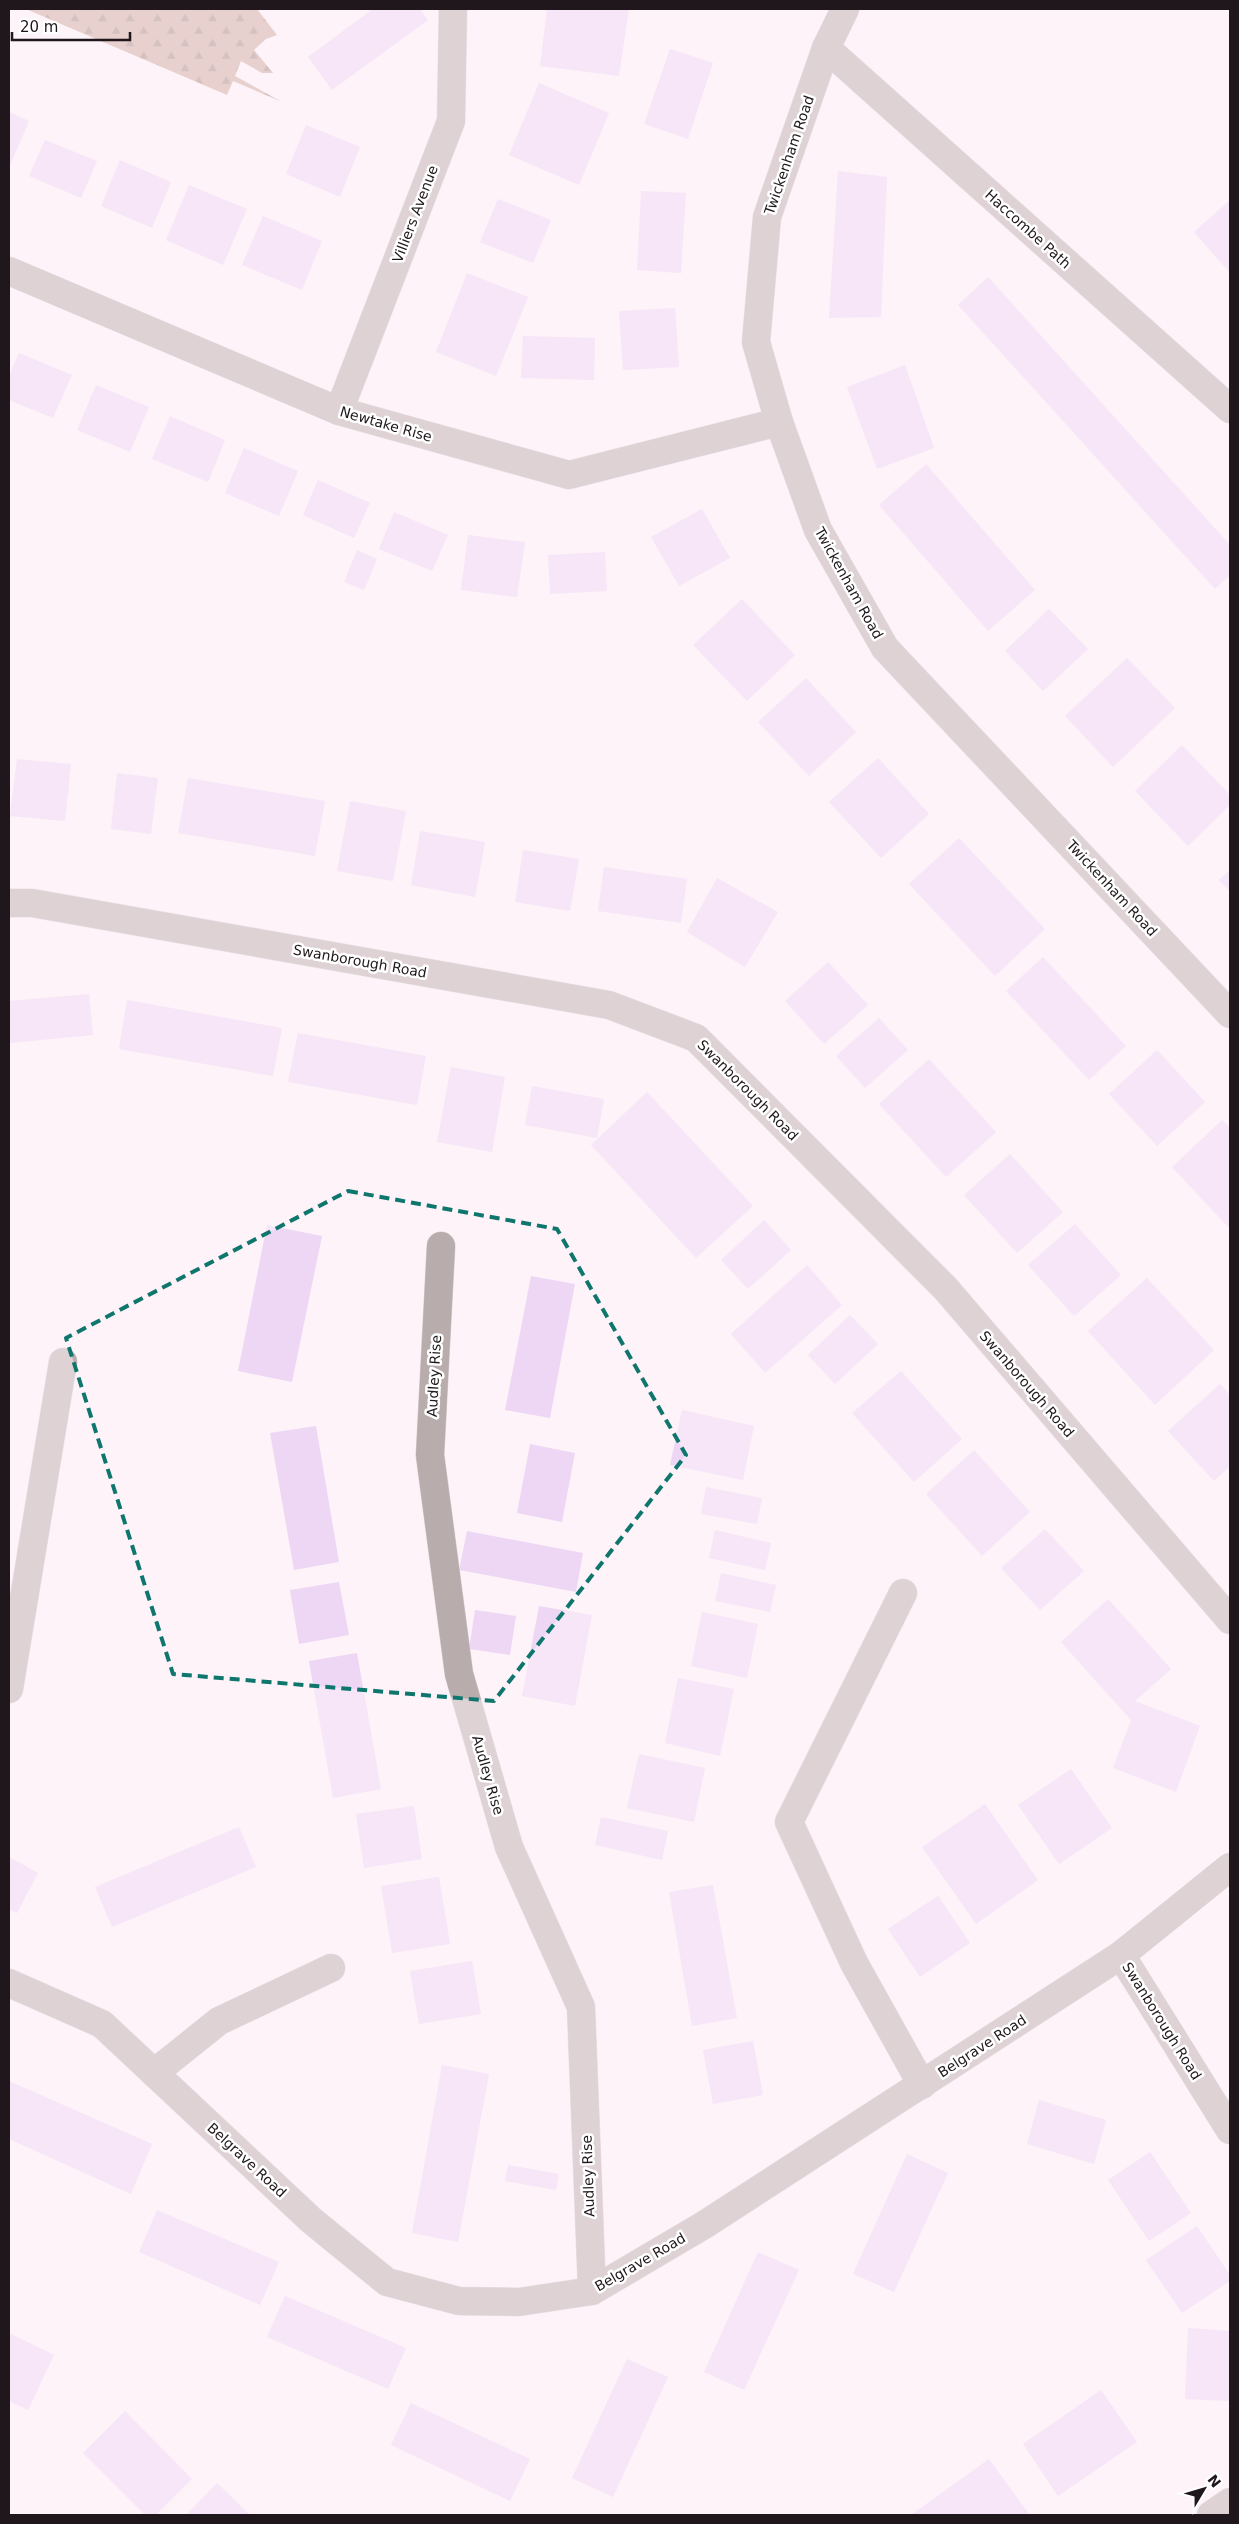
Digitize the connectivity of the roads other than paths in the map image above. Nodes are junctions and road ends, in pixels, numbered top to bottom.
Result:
1 (453, 9) edge
2 (845, 9) edge
3 (826, 48) junction
4 (9, 271) edge
5 (1230, 409) edge
6 (340, 411) junction
7 (778, 422) junction
8 (9, 903) edge
9 (1230, 1014) edge
10 (441, 1246) dead end
11 (63, 1362) dead end
12 (21, 1544) edge
13 (903, 1593) dead end
14 (1230, 1620) edge
15 (9, 1689) edge
16 (1230, 1867) edge
17 (1121, 1955) junction
18 (331, 1968) dead end
19 (9, 1983) edge
20 (154, 2073) junction
21 (922, 2085) junction
22 (1230, 2130) edge
23 (592, 2291) junction
24 (1230, 2502) edge
25 (1211, 2515) edge

1 - 6 street, Villiers Avenue
2 - 3 street, Twickenham Road
3 - 5 street, Haccombe Path
3 - 7 street, Twickenham Road
4 - 6 street, Newtake Rise
6 - 7 street, Newtake Rise
7 - 9 street, Twickenham Road
8 - 14 street, Swanborough Road
10 - 23 street, Audley Rise
11 - 12 street
12 - 15 street
13 - 21 street
16 - 17 street, Swanborough Road
17 - 21 street, Belgrave Road
17 - 22 street, Swanborough Road
18 - 20 street
19 - 20 street, Belgrave Road
20 - 23 street, Belgrave Road
21 - 23 street, Belgrave Road
24 - 25 street

